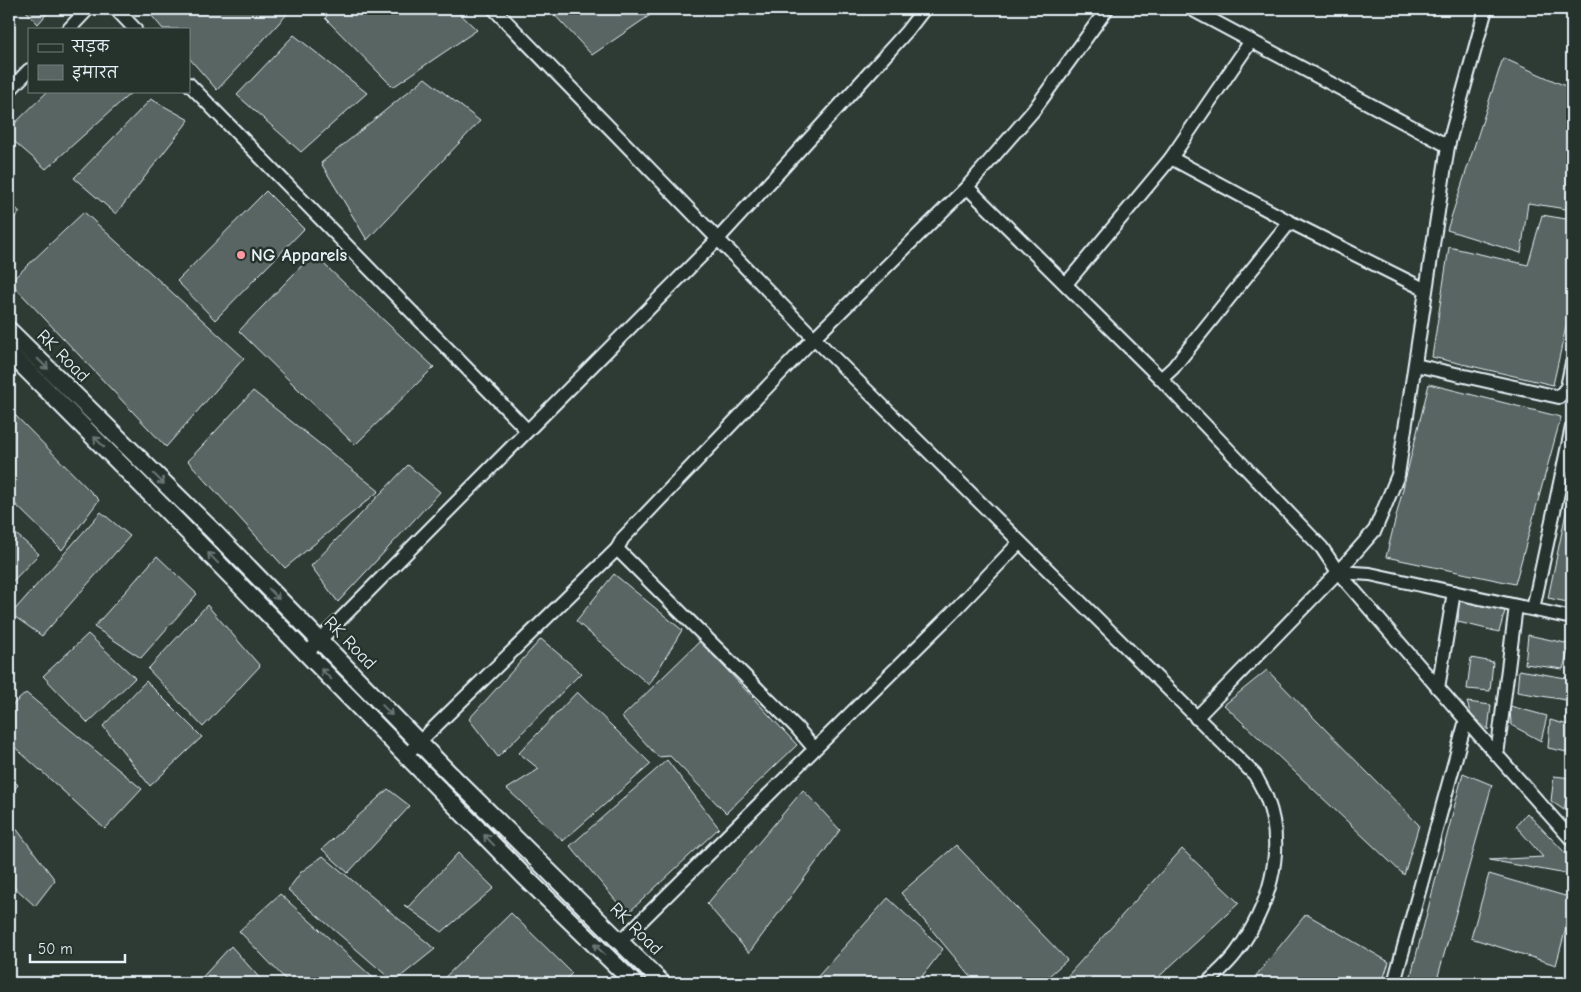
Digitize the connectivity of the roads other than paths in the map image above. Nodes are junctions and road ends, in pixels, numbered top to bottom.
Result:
1 (88, 9) edge
2 (116, 9) edge
3 (494, 9) edge
4 (924, 9) edge
5 (1107, 9) edge
6 (1191, 9) edge
7 (1486, 9) edge
8 (70, 28) edge
9 (134, 28) edge
10 (1251, 41) junction
11 (28, 71) edge
12 (190, 85) edge
13 (9, 91) edge
14 (1448, 146) junction
15 (1171, 158) junction
16 (967, 187) junction
17 (1290, 222) junction
18 (718, 239) junction
19 (1066, 284) junction
20 (1426, 290) junction
21 (9, 330) edge
22 (814, 338) junction
23 (9, 352) edge
24 (1572, 363) edge
25 (1415, 365) junction
26 (1161, 379) junction
27 (1572, 427) edge
28 (527, 430) junction
29 (1019, 543) junction
30 (616, 548) junction
31 (1338, 572) junction
32 (1454, 592) junction
33 (1516, 606) junction
34 (1533, 610) junction
35 (1572, 618) edge
36 (319, 640) junction
37 (306, 654) junction
38 (1438, 688) junction
39 (1196, 718) junction
40 (1466, 720) junction
41 (419, 742) junction
42 (814, 748) junction
43 (406, 755) junction
44 (1497, 755) junction
45 (1572, 840) edge
46 (620, 942) junction
47 (634, 983) edge
48 (662, 983) edge
49 (1207, 983) edge
50 (1394, 983) edge

1 - 8 street
2 - 9 street
3 - 18 street
4 - 18 street
5 - 16 street
6 - 10 street
7 - 14 street
10 - 14 street
10 - 15 street
11 - 13 street
12 - 28 street
14 - 20 street
15 - 17 street
15 - 19 street
16 - 19 street
16 - 22 street
17 - 20 street
17 - 26 street
18 - 22 street
18 - 28 street
19 - 26 street
20 - 25 street
21 -> 36 street, RK Road
22 - 29 street
22 - 30 street
37 -> 23 street, RK Road
24 - 25 street
25 - 31 street
26 - 31 street
27 - 34 street
28 - 36 street
29 - 39 street
29 - 42 street
30 - 41 street
30 - 42 street
31 - 32 street
31 - 38 street
31 - 39 street
32 - 33 street
32 - 38 street
33 - 34 street
33 - 44 street
34 - 35 street
36 - 37 street
36 -> 41 street, RK Road
43 -> 37 street, RK Road
38 - 40 street
39 - 49 street
40 - 44 street
40 - 50 street
41 - 43 street
41 - 46 street, RK Road
42 - 46 street
47 -> 43 street, RK Road
44 - 45 street
46 - 48 street, RK Road

